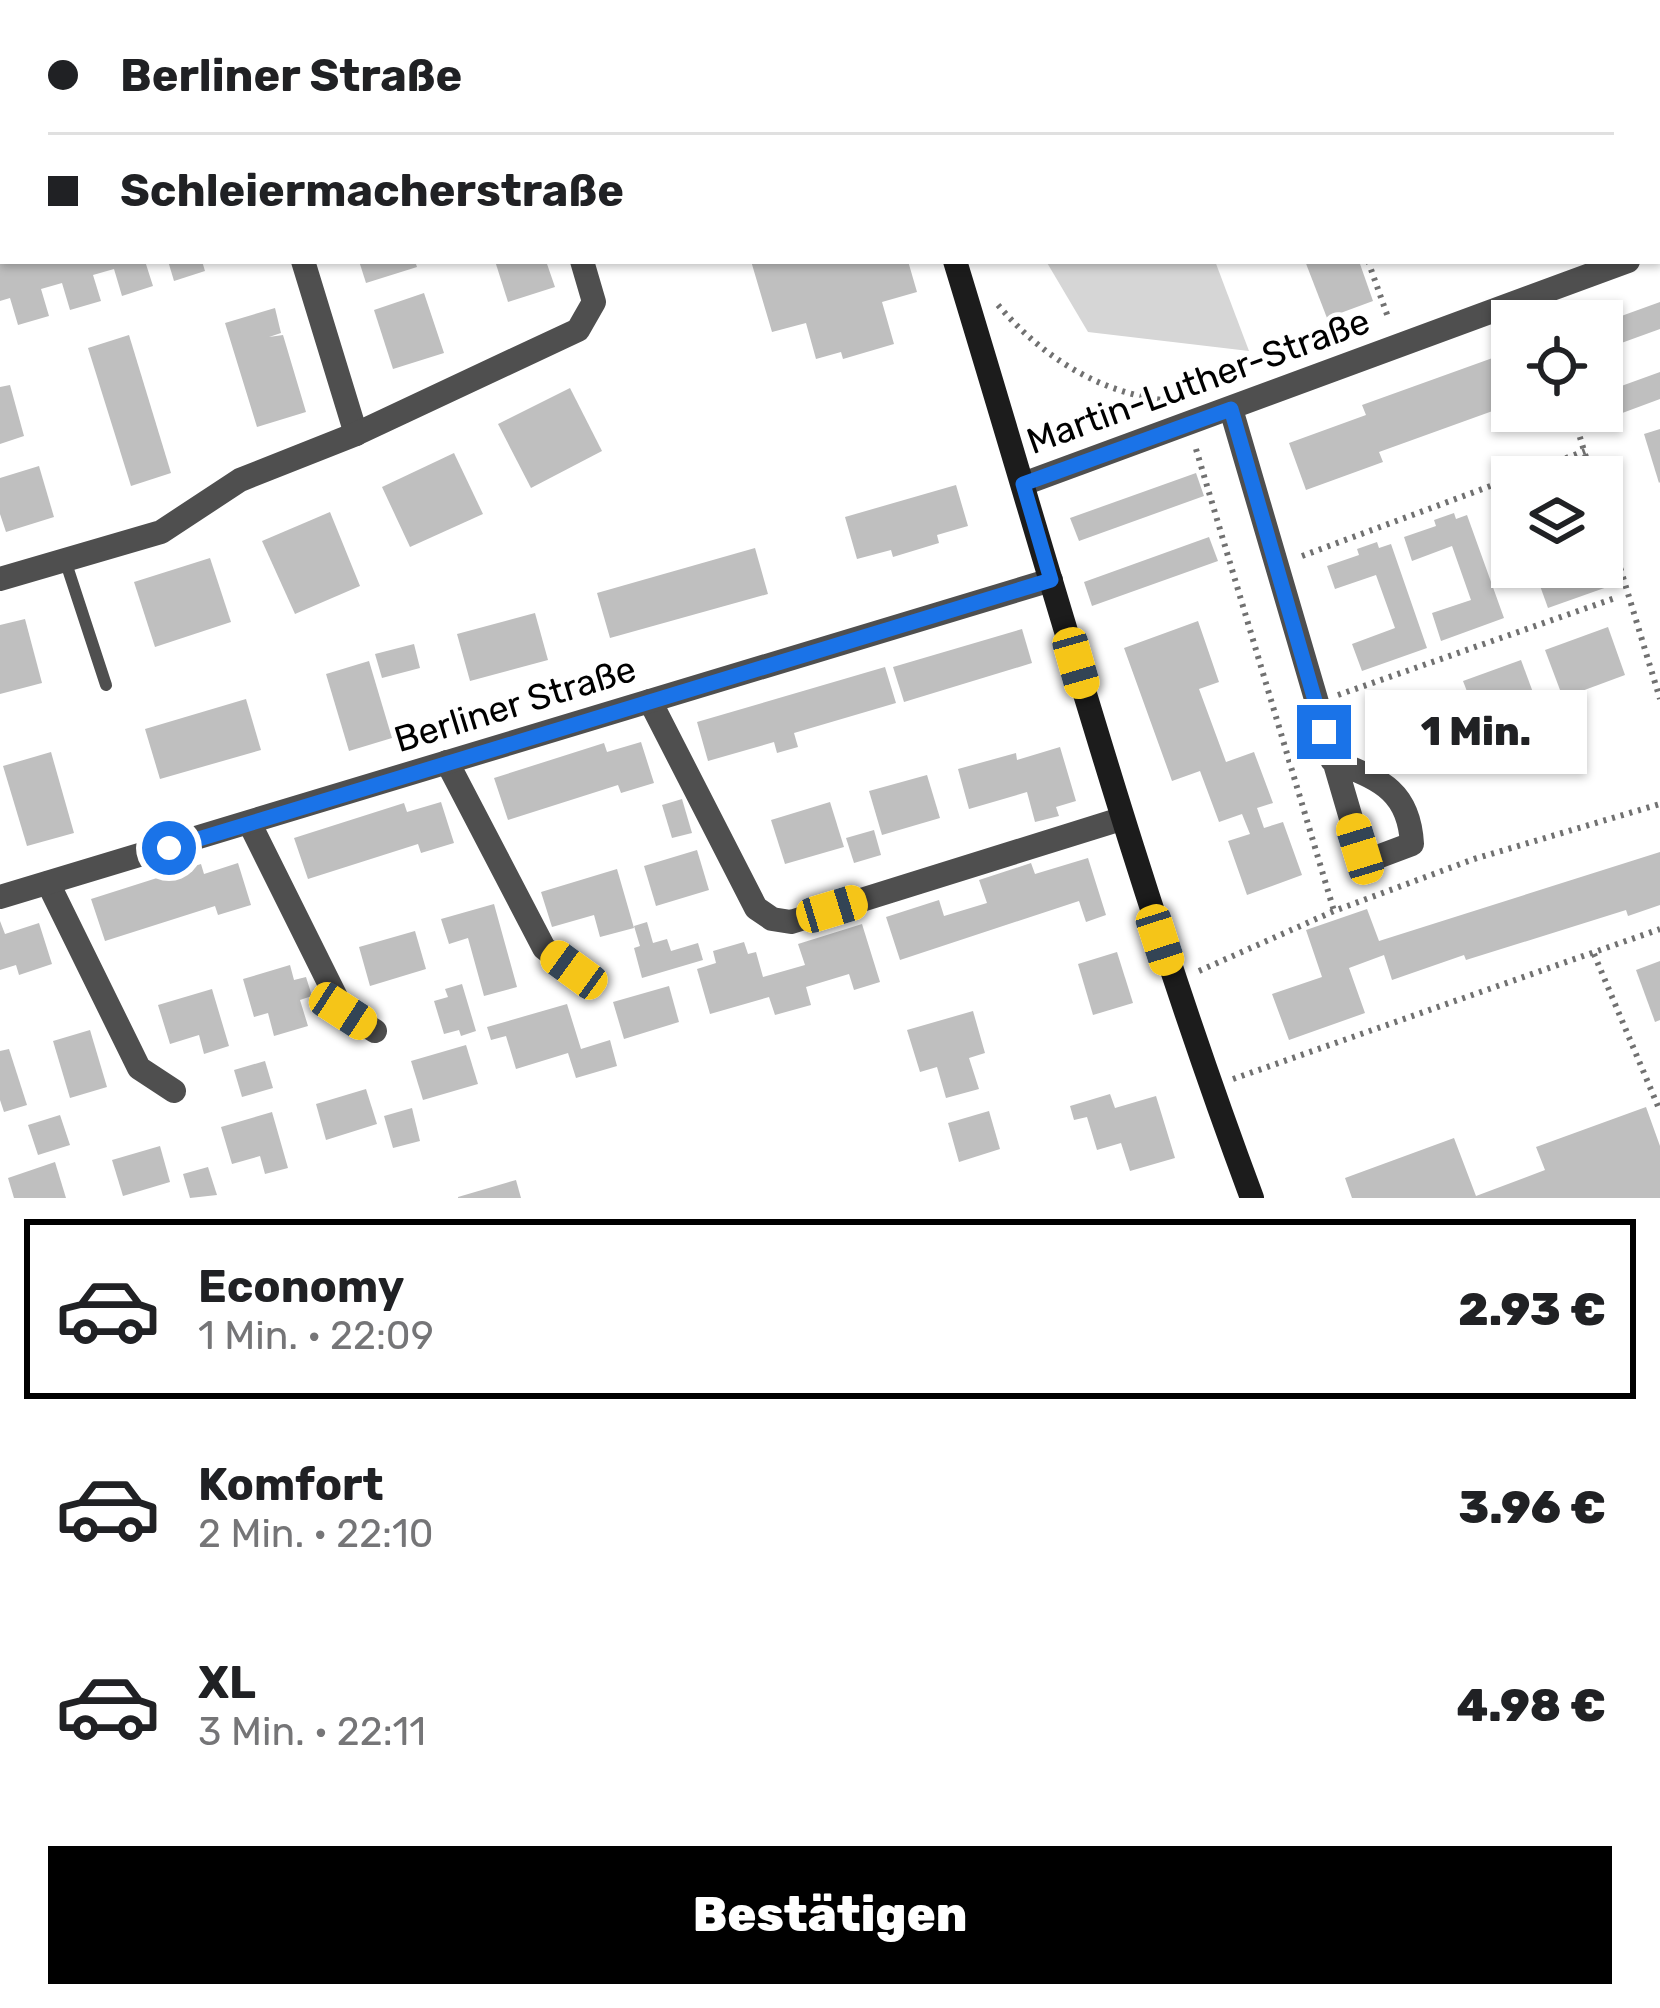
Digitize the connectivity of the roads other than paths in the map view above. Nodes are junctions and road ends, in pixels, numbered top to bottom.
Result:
1 (304, 264) edge
2 (585, 264) edge
3 (956, 264) edge
4 (1620, 264) edge
5 (1231, 409) junction
6 (356, 434) junction
7 (1023, 484) junction
8 (65, 560) junction
9 (0, 579) edge
10 (1051, 580) junction
11 (106, 685) dead end
12 (650, 701) junction
13 (1332, 760) dead end
14 (447, 762) junction
15 (1121, 819) junction
16 (250, 824) junction
17 (48, 883) junction
18 (0, 897) edge
19 (574, 970) dead end
20 (375, 1031) dead end
21 (174, 1091) dead end
22 (1252, 1198) edge

1 - 6 street
2 - 6 street
3 - 7 street
4 - 5 street, Martin-Luther-Straße
5 - 7 street, Martin-Luther-Straße
5 - 13 street
6 - 8 street
7 - 10 street
8 - 9 street
8 - 11 lane
10 - 12 street, Berliner Straße
10 - 15 street
12 - 14 street, Berliner Straße
12 - 15 street
14 - 16 street, Berliner Straße
14 - 19 street
15 - 22 street
16 - 17 street, Berliner Straße
16 - 20 street
17 - 18 street, Berliner Straße
17 - 21 street

